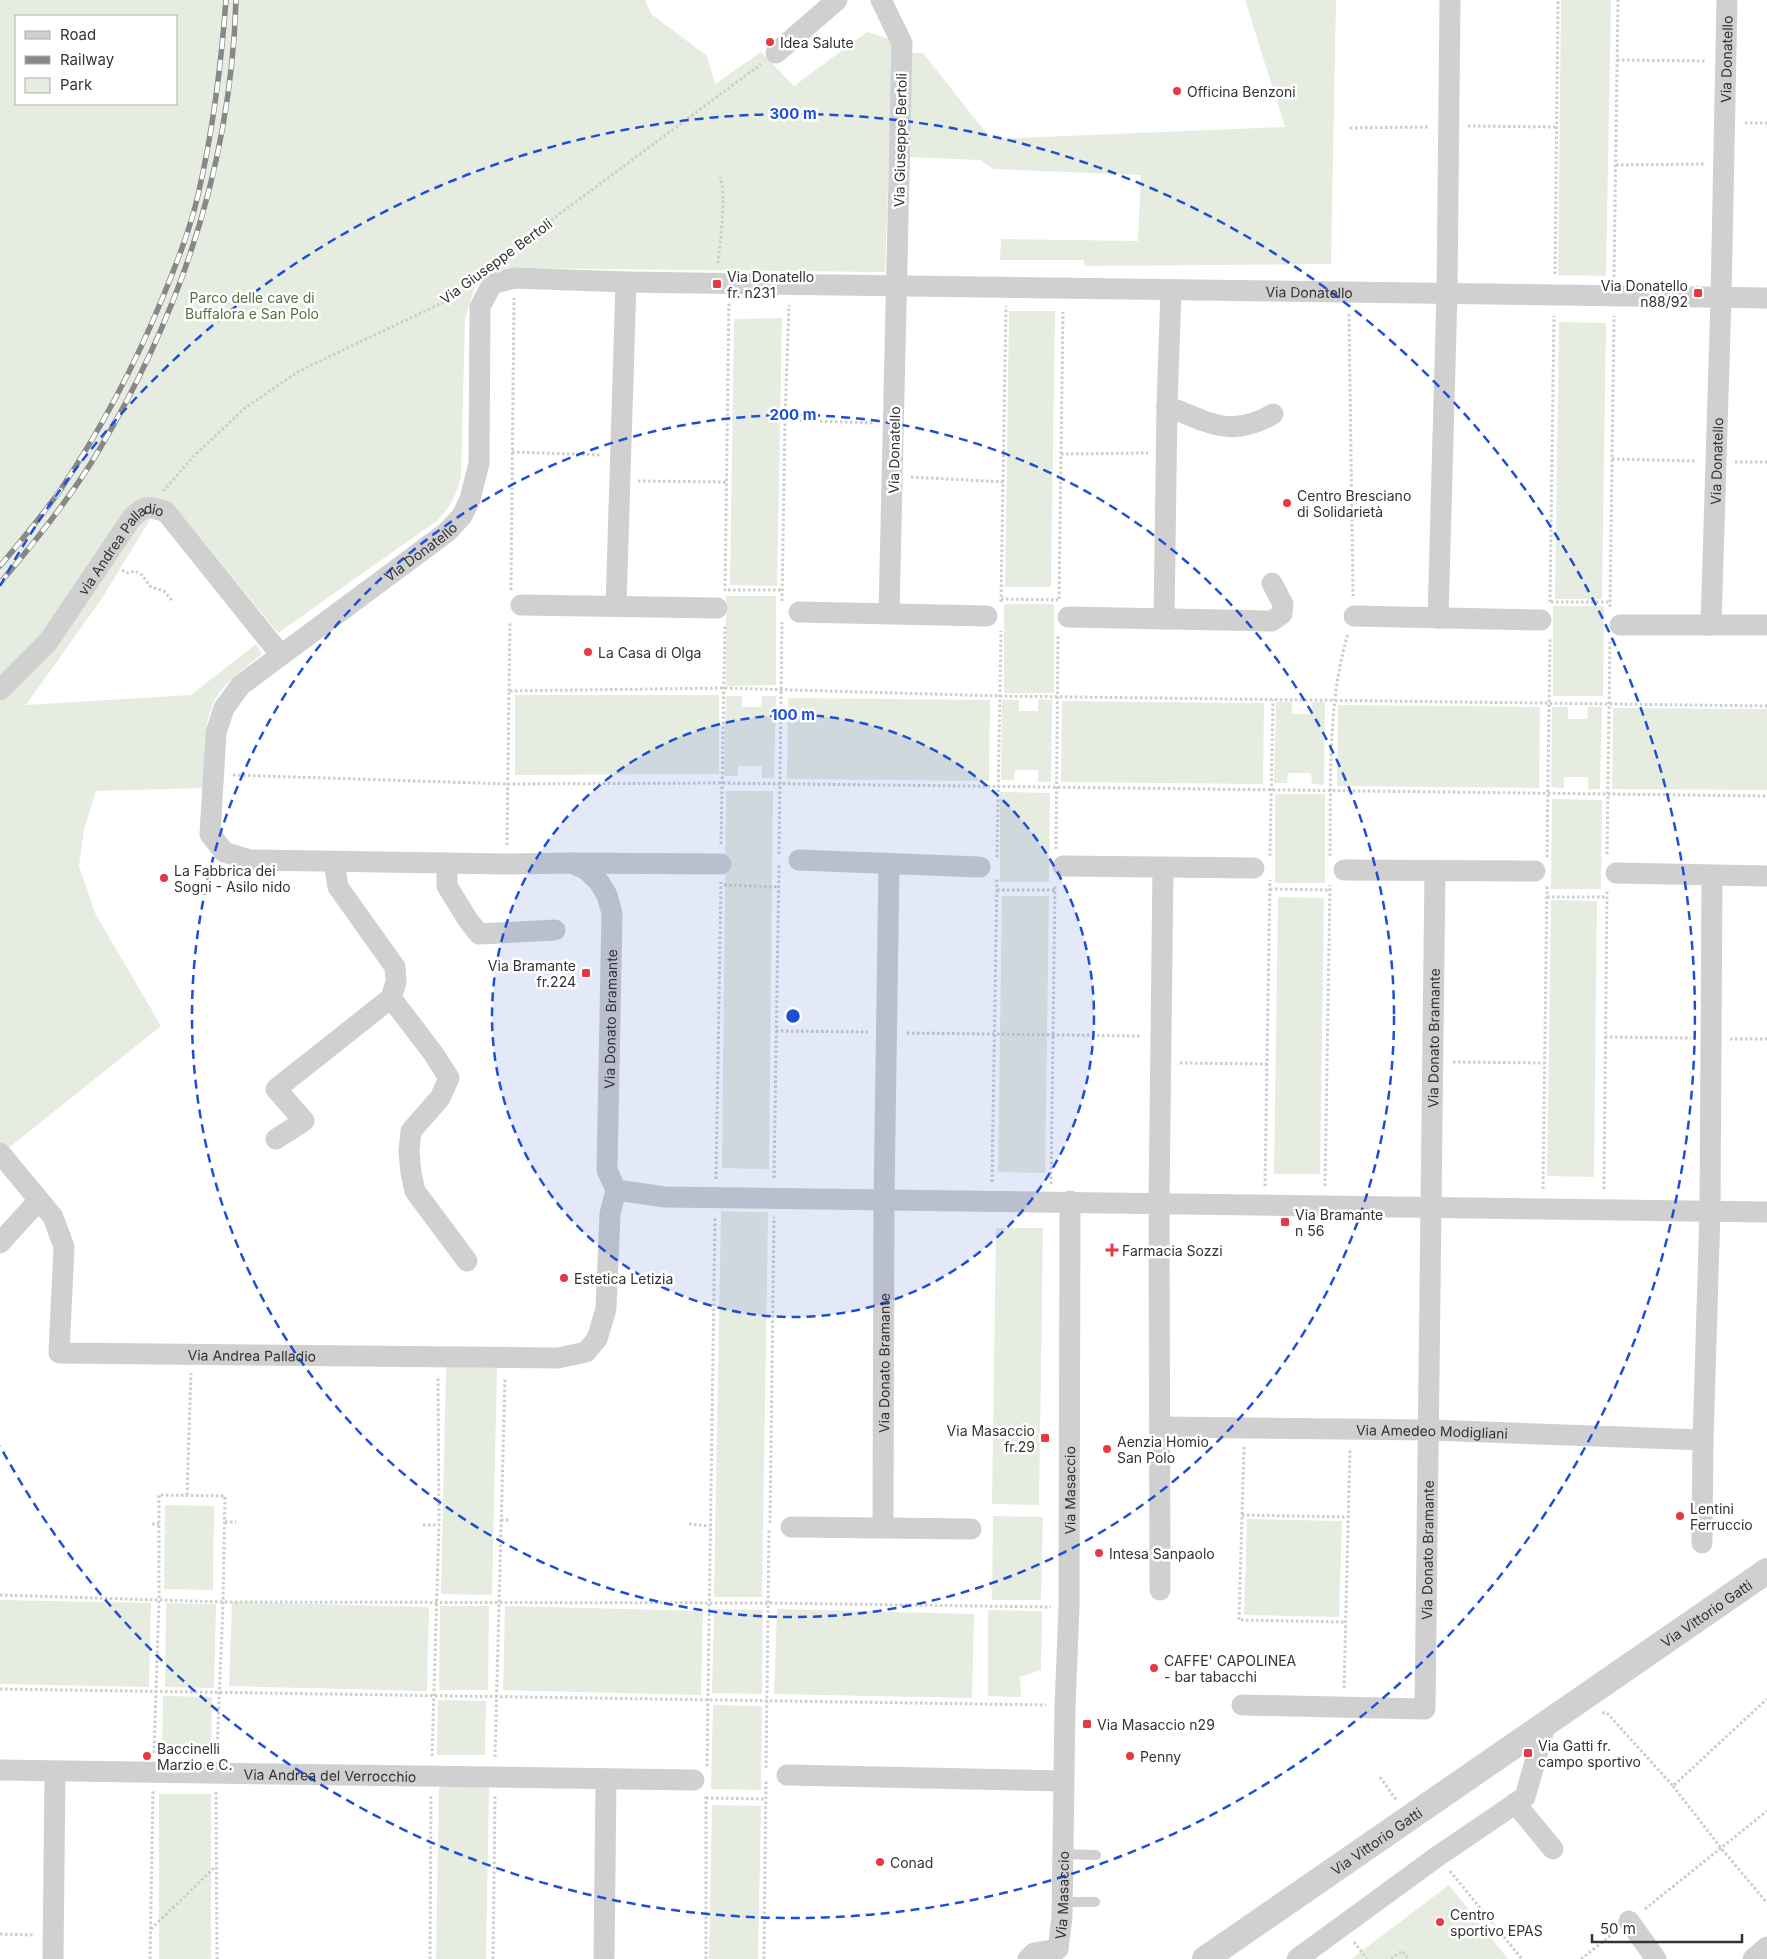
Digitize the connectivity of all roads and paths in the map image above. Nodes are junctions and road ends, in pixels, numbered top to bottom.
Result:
1 (837, 0) edge
2 (881, 0) edge
3 (1450, 0) edge
4 (1618, 0) edge
5 (1727, 0) edge
6 (776, 53) joint
7 (1617, 60) junction
8 (1726, 61) junction
9 (1616, 164) junction
10 (1723, 164) junction
11 (720, 177) dead end
12 (492, 265) dead end
13 (708, 265) dead end
14 (718, 265) junction
15 (724, 265) dead end
16 (514, 278) junction
17 (470, 281) dead end
18 (626, 282) junction
19 (790, 284) junction
20 (897, 286) junction
21 (1006, 288) junction
22 (1171, 290) junction
23 (1447, 293) junction
24 (1614, 295) junction
25 (730, 297) dead end
26 (1721, 298) junction
27 (1767, 298) edge
28 (1063, 312) dead end
29 (1349, 314) dead end
30 (1166, 406) junction
31 (1273, 414) dead end
32 (785, 420) junction
33 (894, 423) junction
34 (512, 452) junction
35 (1166, 453) junction
36 (1061, 454) junction
37 (621, 456) junction
38 (1612, 459) junction
39 (1716, 461) junction
40 (1767, 462) edge
41 (893, 476) junction
42 (620, 481) junction
43 (727, 482) junction
44 (1003, 482) junction
45 (149, 506) junction
46 (122, 570) dead end
47 (1272, 583) dead end
48 (782, 590) junction
49 (1001, 599) junction
50 (173, 602) dead end
51 (1610, 602) junction
52 (514, 604) junction
53 (723, 604) junction
54 (616, 606) junction
55 (1546, 611) joint
56 (788, 613) junction
57 (889, 614) junction
58 (1061, 615) junction
59 (1354, 616) junction
60 (996, 617) junction
61 (1164, 618) junction
62 (1438, 618) junction
63 (1614, 623) junction
64 (1711, 625) junction
65 (1767, 625) edge
66 (280, 654) junction
67 (724, 688) junction
68 (781, 689) junction
69 (0, 690) edge
70 (509, 691) junction
71 (1000, 696) junction
72 (1058, 697) junction
73 (1273, 700) junction
74 (1334, 701) junction
75 (1609, 704) junction
76 (1767, 706) edge
77 (213, 775) junction
78 (722, 783) junction
79 (508, 784) junction
80 (780, 784) junction
81 (998, 786) junction
82 (1056, 787) junction
83 (1271, 790) junction
84 (1331, 790) junction
85 (1608, 794) junction
86 (1767, 796) edge
87 (799, 860) dead end
88 (334, 862) junction
89 (446, 862) junction
90 (572, 863) junction
91 (507, 864) junction
92 (721, 864) junction
93 (889, 864) junction
94 (991, 867) junction
95 (1162, 867) junction
96 (1265, 867) junction
97 (1058, 868) junction
98 (1335, 871) junction
99 (1435, 871) junction
100 (1534, 871) dead end
101 (1610, 875) junction
102 (1712, 875) junction
103 (1767, 876) edge
104 (721, 885) junction
105 (778, 886) junction
106 (1270, 889) junction
107 (997, 890) junction
108 (1055, 890) junction
109 (1330, 890) junction
110 (1547, 897) dead end
111 (1607, 897) junction
112 (555, 930) dead end
113 (391, 998) junction
114 (776, 1031) junction
115 (887, 1033) junction
116 (994, 1034) junction
117 (1053, 1035) junction
118 (1161, 1036) junction
119 (1605, 1037) junction
120 (1711, 1038) junction
121 (1767, 1039) edge
122 (1433, 1061) junction
123 (1161, 1063) junction
124 (1545, 1063) dead end
125 (1267, 1064) junction
126 (276, 1139) dead end
127 (0, 1153) edge
128 (616, 1190) junction
129 (716, 1198) junction
130 (774, 1198) junction
131 (39, 1200) junction
132 (884, 1200) junction
133 (992, 1201) junction
134 (1060, 1201) junction
135 (1159, 1203) junction
136 (1265, 1204) junction
137 (1325, 1205) junction
138 (1432, 1207) junction
139 (1604, 1209) junction
140 (1710, 1211) junction
141 (1767, 1212) edge
142 (0, 1243) edge
143 (466, 1261) dead end
144 (191, 1354) junction
145 (437, 1357) junction
146 (505, 1358) junction
147 (1160, 1427) junction
148 (1244, 1428) junction
149 (1351, 1429) junction
150 (1430, 1430) junction
151 (1703, 1440) junction
152 (187, 1495) junction
153 (1242, 1515) junction
154 (1348, 1517) junction
155 (500, 1520) junction
156 (511, 1520) dead end
157 (225, 1522) junction
158 (236, 1522) dead end
159 (152, 1524) dead end
160 (159, 1524) junction
161 (423, 1524) dead end
162 (689, 1524) dead end
163 (439, 1525) junction
164 (710, 1526) junction
165 (791, 1527) dead end
166 (883, 1528) junction
167 (971, 1528) dead end
168 (1702, 1543) dead end
169 (1767, 1572) edge
170 (1160, 1590) dead end
171 (0, 1594) edge
172 (159, 1600) junction
173 (224, 1602) junction
174 (769, 1602) junction
175 (438, 1603) junction
176 (499, 1603) junction
177 (710, 1603) junction
178 (1069, 1607) junction
179 (1346, 1622) junction
180 (0, 1689) edge
181 (156, 1692) junction
182 (220, 1693) junction
183 (432, 1696) junction
184 (496, 1697) junction
185 (708, 1700) junction
186 (767, 1701) junction
187 (1242, 1705) dead end
188 (1064, 1706) junction
189 (1344, 1707) junction
190 (1546, 1723) junction
191 (0, 1770) edge
192 (55, 1772) junction
193 (153, 1772) junction
194 (216, 1773) junction
195 (432, 1775) junction
196 (787, 1775) dead end
197 (495, 1777) junction
198 (606, 1779) junction
199 (702, 1780) junction
200 (1063, 1781) junction
201 (1673, 1786) dead end
202 (706, 1798) junction
203 (766, 1799) junction
204 (1516, 1803) junction
205 (1767, 1810) edge
206 (1721, 1848) junction
207 (1553, 1849) dead end
208 (1062, 1854) junction
209 (1096, 1856) dead end
210 (1438, 1856) junction
211 (217, 1866) junction
212 (1062, 1902) junction
213 (1095, 1902) dead end
214 (1767, 1903) edge
215 (1629, 1921) junction
216 (150, 1930) junction
217 (0, 1934) edge
218 (53, 1935) junction
219 (1767, 1947) edge
220 (1064, 1954) edge
221 (53, 1959) edge
222 (150, 1959) edge
223 (217, 1959) edge
224 (430, 1959) edge
225 (493, 1959) edge
226 (604, 1959) edge
227 (706, 1959) edge
228 (764, 1959) edge
229 (1028, 1959) edge
230 (1205, 1959) edge
231 (1297, 1959) edge
232 (1391, 1959) edge
233 (1409, 1959) edge
234 (1522, 1959) edge
235 (1581, 1959) edge
236 (1656, 1959) edge
237 (1753, 1959) edge

1 - 6 street
2 - 20 street, Via Giuseppe Bertoli
3 - 23 street
4 - 7 path
5 - 8 street, Via Donatello
6 - 12 path, Via Giuseppe Bertoli
7 - 8 path
7 - 9 path
8 - 10 street, Via Donatello
9 - 10 path
9 - 24 path
10 - 26 street, Via Donatello
11 - 14 path
13 - 14 path
14 - 15 path
16 - 18 street, Via Donatello
16 - 34 path
16 - 66 street, Via Donatello
17 - 45 path, Via Giuseppe Bertoli
18 - 19 street, Via Donatello
18 - 37 street
19 - 20 street, Via Donatello
19 - 32 path
20 - 21 street, Via Donatello
20 - 33 street, Via Donatello
21 - 22 street, Via Donatello
21 - 44 path
22 - 23 street, Via Donatello
22 - 30 street
23 - 24 street, Via Donatello
23 - 62 street
24 - 26 street, Via Donatello
24 - 38 path
25 - 43 path
26 - 27 street, Via Donatello
26 - 39 street, Via Donatello
28 - 36 path
29 - 59 path
30 - 31 street
30 - 35 street
32 - 33 path
32 - 48 path
33 - 41 street, Via Donatello
34 - 37 path
34 - 52 path
35 - 36 path
35 - 61 street
36 - 58 path
37 - 42 street
38 - 39 path
38 - 51 path
39 - 40 path
39 - 64 street, Via Donatello
41 - 44 path
41 - 57 street, Via Donatello
42 - 43 path
42 - 54 street
43 - 53 path
44 - 49 path
45 - 66 street, via Andrea Palladio
45 - 69 street, via Andrea Palladio
46 - 50 path
47 - 61 street
48 - 53 path
48 - 56 path
49 - 58 path
49 - 60 path
51 - 55 path
51 - 63 path
52 - 54 street
52 - 70 path
53 - 54 street
53 - 67 path
55 - 62 street
56 - 57 street
56 - 68 path
57 - 60 street
58 - 61 street
58 - 72 path
59 - 62 street
59 - 74 path
60 - 71 path
63 - 64 street
63 - 75 path
64 - 65 street
66 - 77 street, Via Donatello
67 - 68 path
67 - 70 path
67 - 78 path
68 - 71 path
68 - 80 path
70 - 79 path
71 - 72 path
71 - 81 path
72 - 73 path
72 - 82 path
73 - 74 path
73 - 83 path
74 - 75 path
74 - 84 path
75 - 76 path
75 - 85 path
77 - 79 path
77 - 88 street, Via Donatello
78 - 79 path
78 - 80 path
78 - 92 path
79 - 91 path
80 - 81 path
80 - 105 path
81 - 82 path
81 - 94 path
82 - 83 path
82 - 97 path
83 - 84 path
83 - 96 path
84 - 85 path
84 - 98 path
85 - 86 path
85 - 101 path
87 - 93 street
88 - 89 street
88 - 113 street
89 - 91 street
89 - 112 street
90 - 91 street
90 - 92 street
90 - 128 street, Via Donato Bramante
92 - 104 path
93 - 94 street
93 - 115 street, Via Donato Bramante
94 - 107 path
95 - 96 street
95 - 97 street
95 - 118 street
96 - 106 path
97 - 108 path
98 - 99 street
98 - 109 path
99 - 100 street
99 - 122 street, Via Donato Bramante
101 - 102 street
101 - 111 path
102 - 103 street
102 - 120 street
104 - 105 path
104 - 129 path
105 - 114 path
106 - 109 path
106 - 125 path
107 - 108 path
107 - 116 path
108 - 117 path
109 - 137 path
110 - 111 path
111 - 119 path
113 - 126 street
113 - 143 street
114 - 115 path
114 - 130 path
115 - 116 path
115 - 132 street, Via Donato Bramante
116 - 117 path
116 - 133 path
117 - 118 path
117 - 134 path
118 - 123 street
119 - 120 path
119 - 139 path
120 - 121 path
120 - 140 street
122 - 124 path
122 - 138 street, Via Donato Bramante
123 - 125 path
123 - 135 street
125 - 136 path
127 - 131 street, Via Andrea Palladio
128 - 129 street
128 - 146 street, Via Andrea Palladio
129 - 130 street
129 - 164 path
130 - 132 street
130 - 174 path
131 - 142 street
131 - 144 street, Via Andrea Palladio
132 - 133 street
132 - 166 street, Via Donato Bramante
133 - 134 street
134 - 135 street
134 - 178 street, Via Masaccio
135 - 136 street
135 - 147 street
136 - 137 street
137 - 138 street
138 - 139 street
138 - 150 street, Via Donato Bramante
139 - 140 street
140 - 141 street
140 - 151 street
144 - 145 street, Via Andrea Palladio
144 - 152 path
145 - 146 street, Via Andrea Palladio
145 - 163 path
146 - 155 path
147 - 148 street, Via Amedeo Modigliani
147 - 170 street
148 - 149 street, Via Amedeo Modigliani
148 - 153 path
149 - 150 street, Via Amedeo Modigliani
149 - 154 path
150 - 151 street, Via Amedeo Modigliani
150 - 189 street, Via Donato Bramante
151 - 168 street
152 - 157 path
152 - 160 path
153 - 154 path
153 - 179 path
154 - 179 path
155 - 156 path
155 - 176 path
157 - 158 path
157 - 173 path
159 - 160 path
160 - 172 path
161 - 163 path
162 - 164 path
163 - 175 path
164 - 177 path
165 - 166 street
166 - 167 street
169 - 190 street, Via Vittorio Gatti
171 - 172 path
172 - 173 path
172 - 181 path
173 - 175 path
173 - 182 path
174 - 177 path
174 - 178 path
174 - 186 path
175 - 176 path
175 - 183 path
176 - 177 path
176 - 184 path
177 - 185 path
178 - 188 street, Via Masaccio
179 - 189 path
180 - 181 path
181 - 182 path
181 - 193 path
182 - 183 path
182 - 194 path
183 - 184 path
183 - 195 path
184 - 185 path
184 - 197 path
185 - 186 path
185 - 199 path
186 - 188 path
186 - 203 path
187 - 189 street, Via Donato Bramante
188 - 200 street, Via Masaccio
190 - 204 street
190 - 230 street, Via Vittorio Gatti
191 - 192 street, Via Andrea del Verrocchio
192 - 193 street, Via Andrea del Verrocchio
192 - 218 street
193 - 194 street, Via Andrea del Verrocchio
193 - 216 path
194 - 195 street, Via Andrea del Verrocchio
194 - 211 path
195 - 197 street, Via Andrea del Verrocchio
195 - 224 path
196 - 200 street
197 - 198 street, Via Andrea del Verrocchio
197 - 225 path
198 - 199 street, Via Andrea del Verrocchio
198 - 226 street
199 - 202 path
200 - 208 street, Via Masaccio
201 - 206 path
202 - 203 path
202 - 227 path
203 - 228 path
204 - 207 street
204 - 210 street
205 - 206 path
206 - 214 path
206 - 215 path
208 - 209 lane
208 - 212 street, Via Masaccio
210 - 231 street
210 - 234 path
211 - 216 path
211 - 223 path
212 - 213 lane
212 - 220 street, Via Masaccio
215 - 235 path
215 - 236 street
216 - 222 path
217 - 218 path
218 - 221 street
219 - 237 street
220 - 229 street
232 - 233 path

